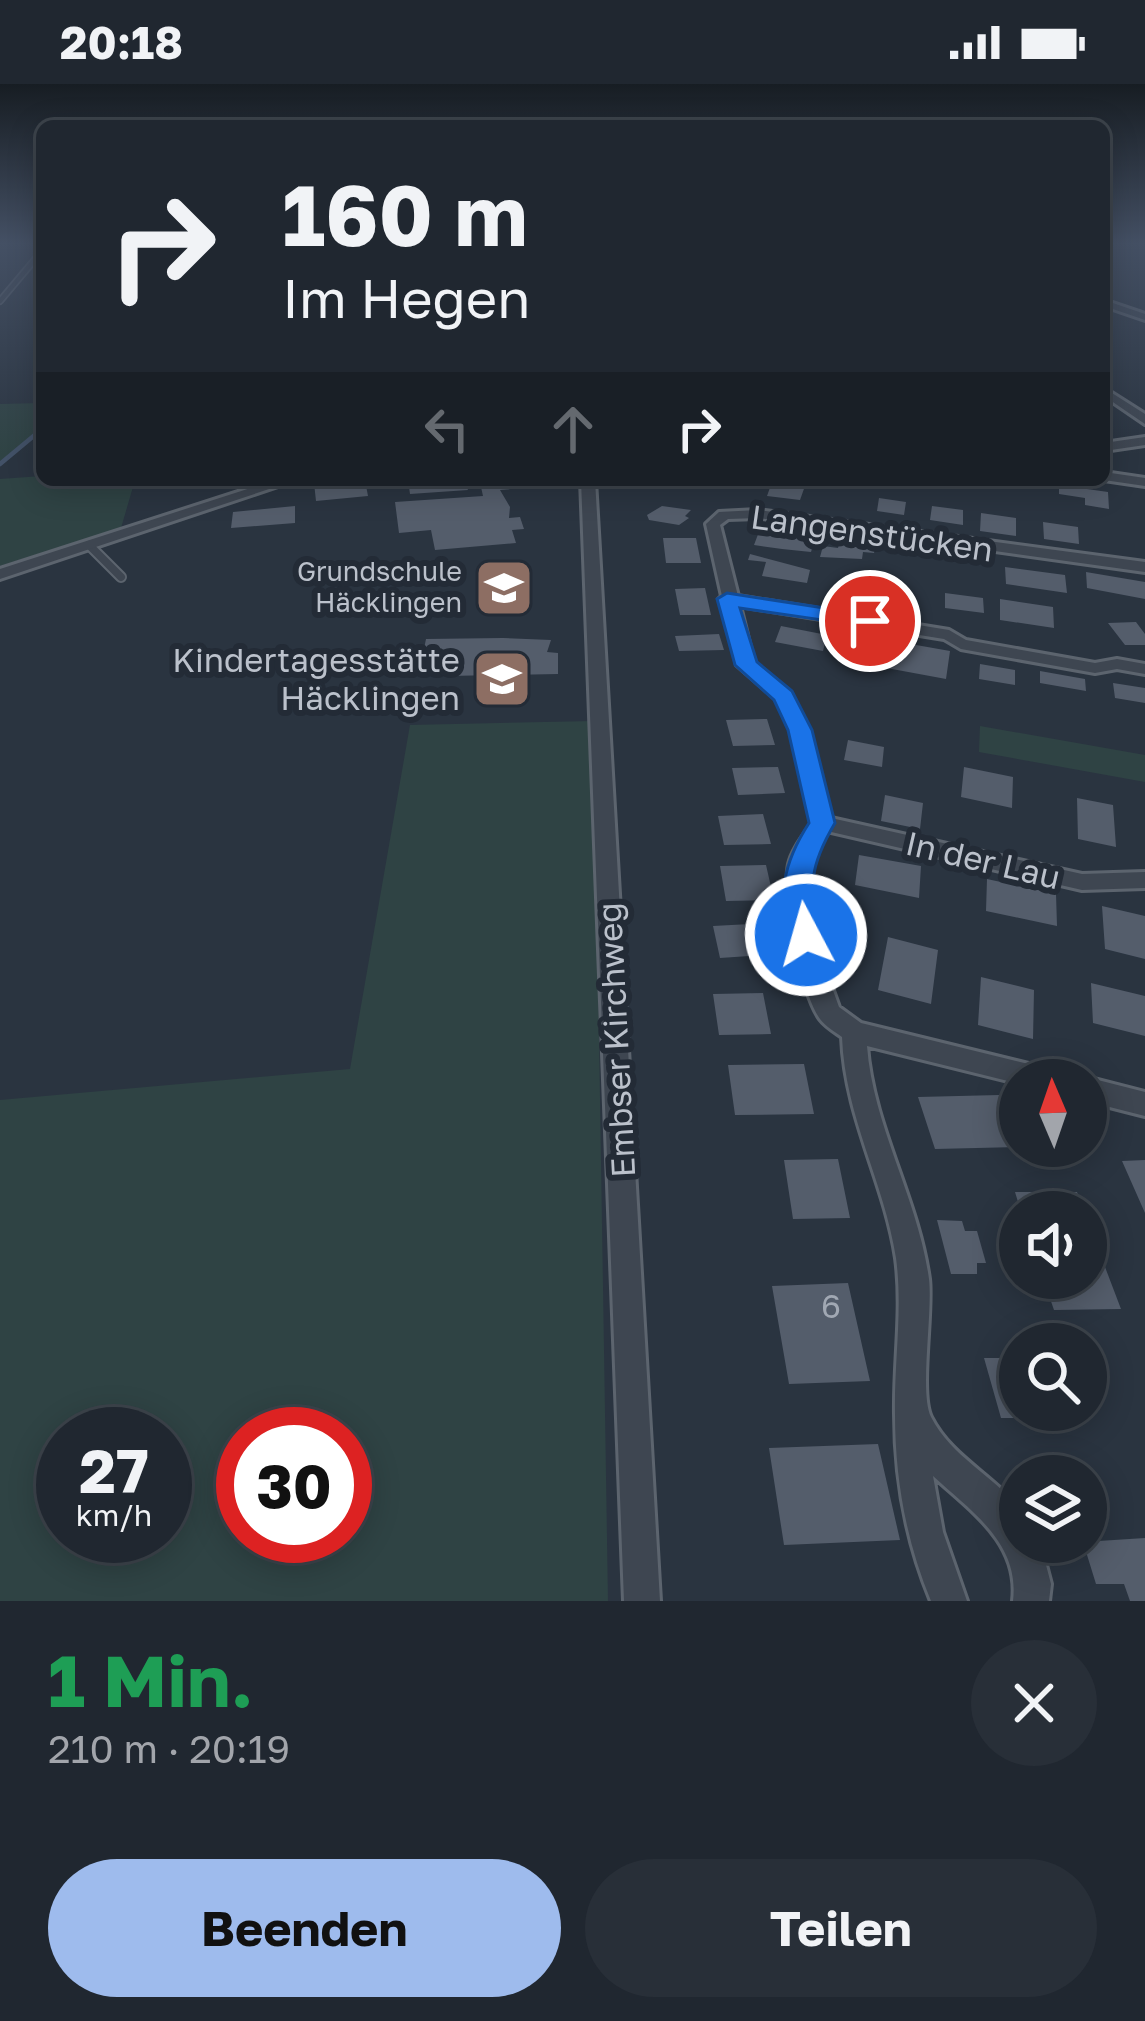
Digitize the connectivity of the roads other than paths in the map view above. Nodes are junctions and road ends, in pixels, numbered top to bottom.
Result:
1 (1110, 395) edge
2 (1145, 421) edge
3 (1145, 441) edge
4 (1110, 446) edge
5 (1110, 477) edge
6 (1145, 482) edge
7 (270, 486) edge
8 (588, 486) edge
9 (89, 544) junction
10 (1145, 567) edge
11 (0, 574) edge
12 (121, 577) dead end
13 (727, 599) junction
14 (1145, 669) edge
15 (822, 823) junction
16 (1145, 880) edge
17 (854, 1032) junction
18 (999, 1068) edge
19 (1107, 1094) edge
20 (1145, 1104) edge
21 (911, 1416) junction
22 (999, 1512) edge
23 (1028, 1563) edge
24 (642, 1601) edge
25 (949, 1601) edge
26 (1031, 1601) edge

1 - 2 street
3 - 4 street
5 - 6 street
7 - 9 street
8 - 24 street, Embser Kirchweg
9 - 11 street
9 - 12 lane
10 - 13 street, Langenstücken
13 - 14 street
13 - 15 street, Langenstücken
15 - 16 street, In der Lau
15 - 17 street
17 - 18 street
17 - 21 street
19 - 20 street
21 - 22 street
21 - 25 street
23 - 26 street

